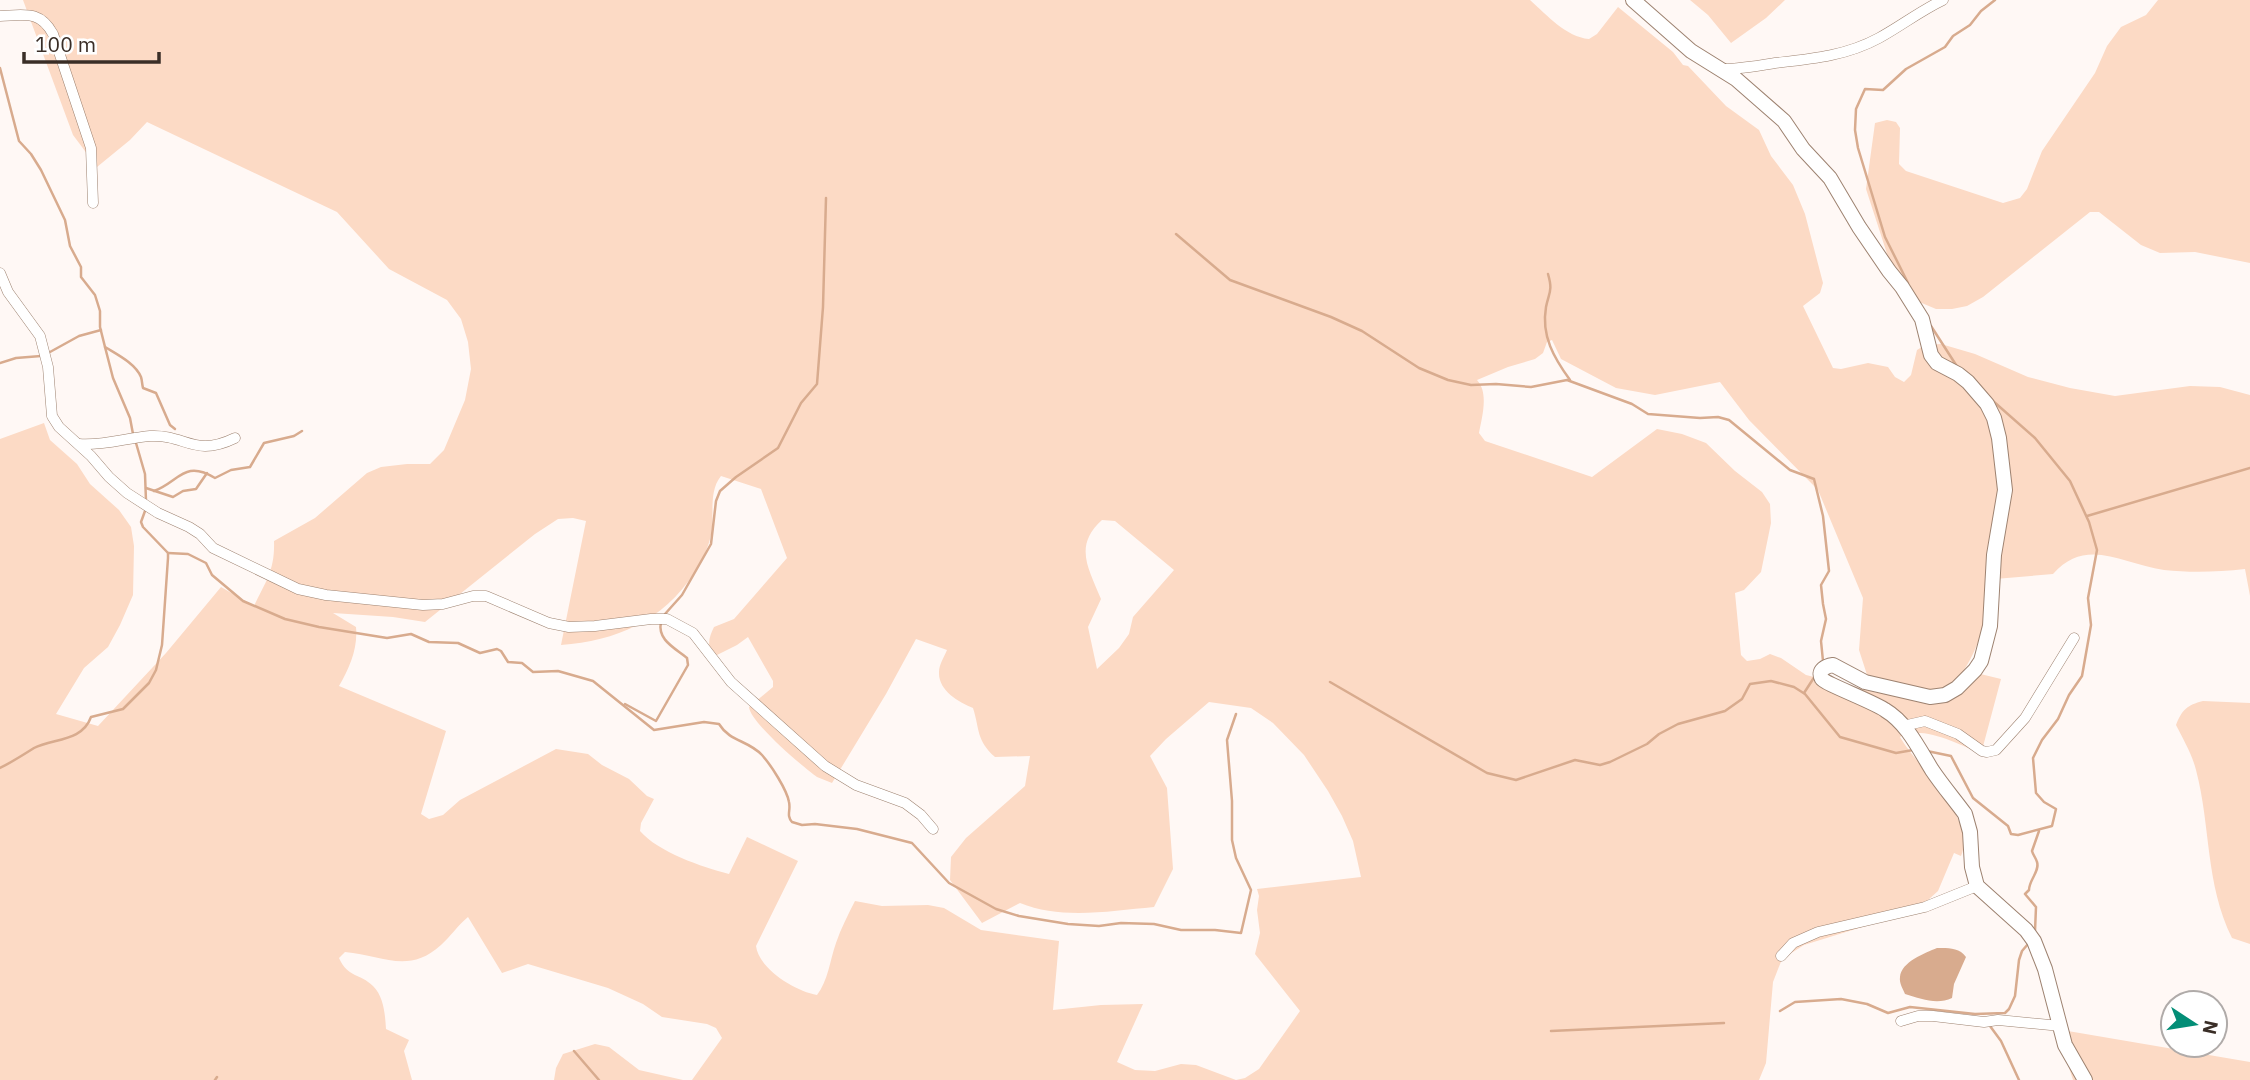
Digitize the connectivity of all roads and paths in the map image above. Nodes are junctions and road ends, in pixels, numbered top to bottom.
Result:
1 (1633, 0) edge
2 (1944, 0) edge
3 (0, 16) edge
4 (1721, 69) junction
5 (93, 203) dead end
6 (0, 273) edge
7 (235, 438) dead end
8 (79, 444) junction
9 (2074, 638) dead end
10 (1903, 726) junction
11 (933, 829) dead end
12 (1978, 886) junction
13 (1781, 956) dead end
14 (1901, 1021) dead end
15 (2061, 1026) junction
16 (2085, 1080) edge

1 - 4 street
2 - 4 street
3 - 5 street
4 - 10 street
6 - 8 street
7 - 8 street
8 - 11 street
9 - 10 street
10 - 12 street
12 - 13 street
12 - 15 street
14 - 15 street
15 - 16 street

